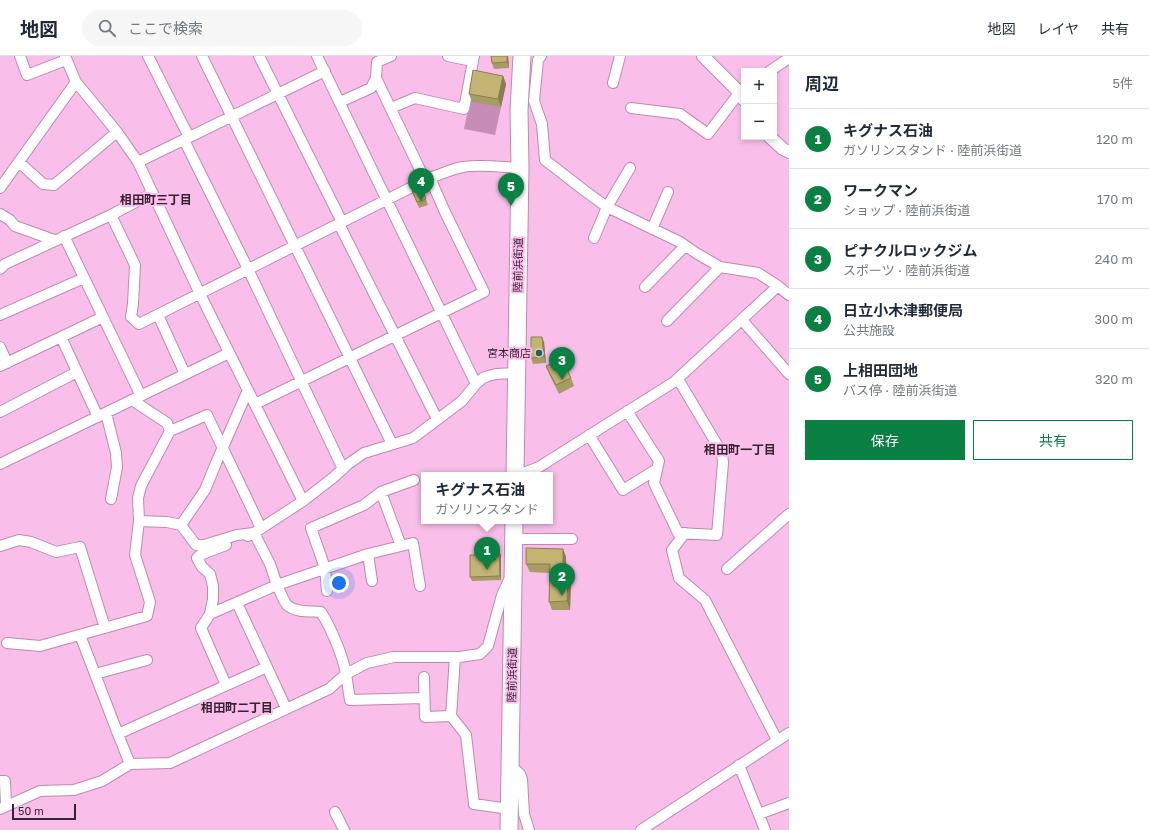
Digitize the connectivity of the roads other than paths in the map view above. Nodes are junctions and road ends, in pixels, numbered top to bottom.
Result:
1 (20, 56) edge
2 (148, 56) edge
3 (202, 56) edge
4 (259, 56) edge
5 (317, 56) edge
6 (391, 56) edge
7 (448, 56) edge
8 (522, 56) edge
9 (541, 56) edge
10 (620, 56) edge
11 (703, 56) edge
12 (66, 58) edge
13 (789, 58) edge
14 (376, 59) edge
15 (473, 59) edge
16 (774, 68) edge
17 (325, 70) junction
18 (376, 78) junction
19 (76, 82) junction
20 (613, 83) dead end
21 (741, 93) edge
22 (278, 94) junction
23 (741, 95) edge
24 (340, 102) junction
25 (391, 108) junction
26 (631, 108) dead end
27 (232, 116) junction
28 (117, 132) junction
29 (186, 139) junction
30 (773, 140) edge
31 (789, 152) edge
32 (19, 162) junction
33 (138, 162) junction
34 (520, 168) junction
35 (630, 168) dead end
36 (428, 179) junction
37 (0, 188) edge
38 (668, 192) dead end
39 (153, 194) junction
40 (387, 200) junction
41 (607, 207) junction
42 (0, 214) edge
43 (111, 215) junction
44 (340, 223) junction
45 (652, 229) junction
46 (64, 236) junction
47 (594, 238) dead end
48 (54, 240) junction
49 (295, 246) junction
50 (685, 246) junction
51 (720, 267) junction
52 (0, 269) edge
53 (248, 269) junction
54 (84, 278) junction
55 (778, 286) junction
56 (645, 287) dead end
57 (200, 294) junction
58 (789, 295) edge
59 (442, 312) junction
60 (0, 315) edge
61 (158, 315) junction
62 (103, 317) junction
63 (742, 320) junction
64 (667, 321) dead end
65 (395, 335) junction
66 (61, 337) junction
67 (0, 346) edge
68 (229, 353) junction
69 (350, 358) junction
70 (4, 365) edge
71 (77, 372) junction
72 (516, 373) junction
73 (185, 374) junction
74 (789, 374) edge
75 (678, 379) junction
76 (301, 382) junction
77 (476, 384) junction
78 (248, 390) junction
79 (136, 398) junction
80 (255, 404) junction
81 (0, 412) edge
82 (627, 412) junction
83 (102, 415) junction
84 (437, 419) junction
85 (170, 431) junction
86 (590, 435) junction
87 (392, 444) junction
88 (222, 448) junction
89 (0, 464) edge
90 (343, 469) junction
91 (657, 469) junction
92 (514, 472) edge
93 (526, 472) edge
94 (414, 480) dead end
95 (381, 492) junction
96 (111, 499) dead end
97 (302, 501) junction
98 (789, 514) edge
99 (139, 521) junction
100 (514, 524) edge
101 (181, 525) junction
102 (258, 530) junction
103 (685, 533) junction
104 (514, 539) junction
105 (572, 539) dead end
106 (0, 546) edge
107 (401, 546) junction
108 (368, 554) junction
109 (325, 568) junction
110 (727, 569) dead end
111 (513, 573) junction
112 (372, 581) dead end
113 (277, 585) junction
114 (420, 586) dead end
115 (327, 590) dead end
116 (237, 603) junction
117 (210, 614) junction
118 (105, 628) junction
119 (80, 635) junction
120 (7, 643) dead end
121 (455, 657) junction
122 (148, 660) dead end
123 (267, 667) junction
124 (95, 674) junction
125 (346, 674) junction
126 (424, 677) dead end
127 (226, 685) junction
128 (424, 698) junction
129 (286, 708) junction
130 (451, 716) junction
131 (789, 733) edge
132 (118, 734) junction
133 (778, 740) junction
134 (130, 764) junction
135 (510, 765) junction
136 (739, 765) junction
137 (0, 780) edge
138 (789, 803) edge
139 (3, 807) edge
140 (510, 809) junction
141 (335, 812) dead end
142 (759, 814) junction
143 (344, 830) edge
144 (510, 830) edge
145 (529, 830) edge
146 (642, 830) edge
147 (765, 830) edge

1 - 12 street
2 - 29 street
3 - 27 street
4 - 22 street
5 - 17 street
6 - 14 street
7 - 15 street
8 - 34 highway, 陸前浜街道
9 - 41 street
10 - 20 street
11 - 21 street
12 - 19 street
13 - 16 street
14 - 18 street
15 - 25 street
17 - 22 street
17 - 24 street
18 - 24 street
18 - 25 street
19 - 28 street
19 - 32 street
22 - 27 street
22 - 44 street
23 - 26 street
24 - 40 street
25 - 36 street
27 - 29 street
27 - 49 street
28 - 32 street
28 - 33 street
29 - 33 street
29 - 53 street
30 - 31 street
32 - 37 street
33 - 39 street
34 - 36 street
34 - 72 highway, 陸前浜街道
35 - 41 street
36 - 40 street
36 - 59 street
38 - 45 street
39 - 43 street
39 - 57 street
40 - 44 street
40 - 59 street
41 - 45 street
41 - 47 street
42 - 48 street
43 - 46 street
43 - 61 street
44 - 49 street
44 - 65 street
45 - 50 street
46 - 48 street
46 - 54 street
48 - 52 street
49 - 53 street
49 - 69 street
50 - 51 street
50 - 56 street
51 - 55 street
51 - 64 street
53 - 57 street
53 - 76 street
54 - 60 street
54 - 62 street
55 - 58 street
55 - 63 street
57 - 61 street
57 - 68 street
59 - 65 street
59 - 77 street
61 - 73 street
62 - 66 street
62 - 79 street
63 - 74 street
63 - 75 street
65 - 69 street
65 - 84 street
66 - 70 street
66 - 71 street
67 - 70 street
68 - 73 street
68 - 78 street
69 - 76 street
69 - 87 street
71 - 81 street
71 - 83 street
72 - 77 street
72 - 92 highway, 陸前浜街道
73 - 79 street
75 - 82 street
75 - 103 street
76 - 80 street
76 - 90 street
77 - 84 street
78 - 80 street
78 - 88 street
79 - 83 street
79 - 85 street
80 - 97 street
82 - 86 street
82 - 91 street
83 - 89 street
83 - 96 street
84 - 87 street
85 - 88 street
85 - 99 street
86 - 91 street
86 - 93 street
87 - 90 street
88 - 101 street
88 - 102 street
90 - 97 street
91 - 103 street
94 - 95 street
95 - 107 street
95 - 109 street
97 - 102 street
98 - 110 street
99 - 101 street
99 - 118 street
100 - 104 highway, 陸前浜街道
101 - 102 street
102 - 113 street
102 - 117 street
103 - 133 street
104 - 105 street
104 - 111 highway, 陸前浜街道
106 - 118 street
107 - 108 street
107 - 114 street
108 - 109 street
108 - 112 street
109 - 113 street
109 - 115 street
111 - 121 street
111 - 135 highway, 陸前浜街道
113 - 116 street
113 - 125 street
116 - 117 street
116 - 123 street
117 - 127 street
118 - 119 street
119 - 120 street
119 - 124 street
121 - 125 street
121 - 130 street
122 - 124 street
123 - 127 street
123 - 129 street
124 - 132 street
125 - 128 street
125 - 129 street
126 - 128 street
127 - 132 street
128 - 130 street
129 - 134 street
130 - 140 street
131 - 133 street
132 - 134 street
133 - 136 street
134 - 139 street
135 - 140 highway, 陸前浜街道
135 - 145 street
136 - 142 street
136 - 146 street
137 - 139 street
138 - 142 street
140 - 144 highway, 陸前浜街道
141 - 143 street
142 - 147 street

